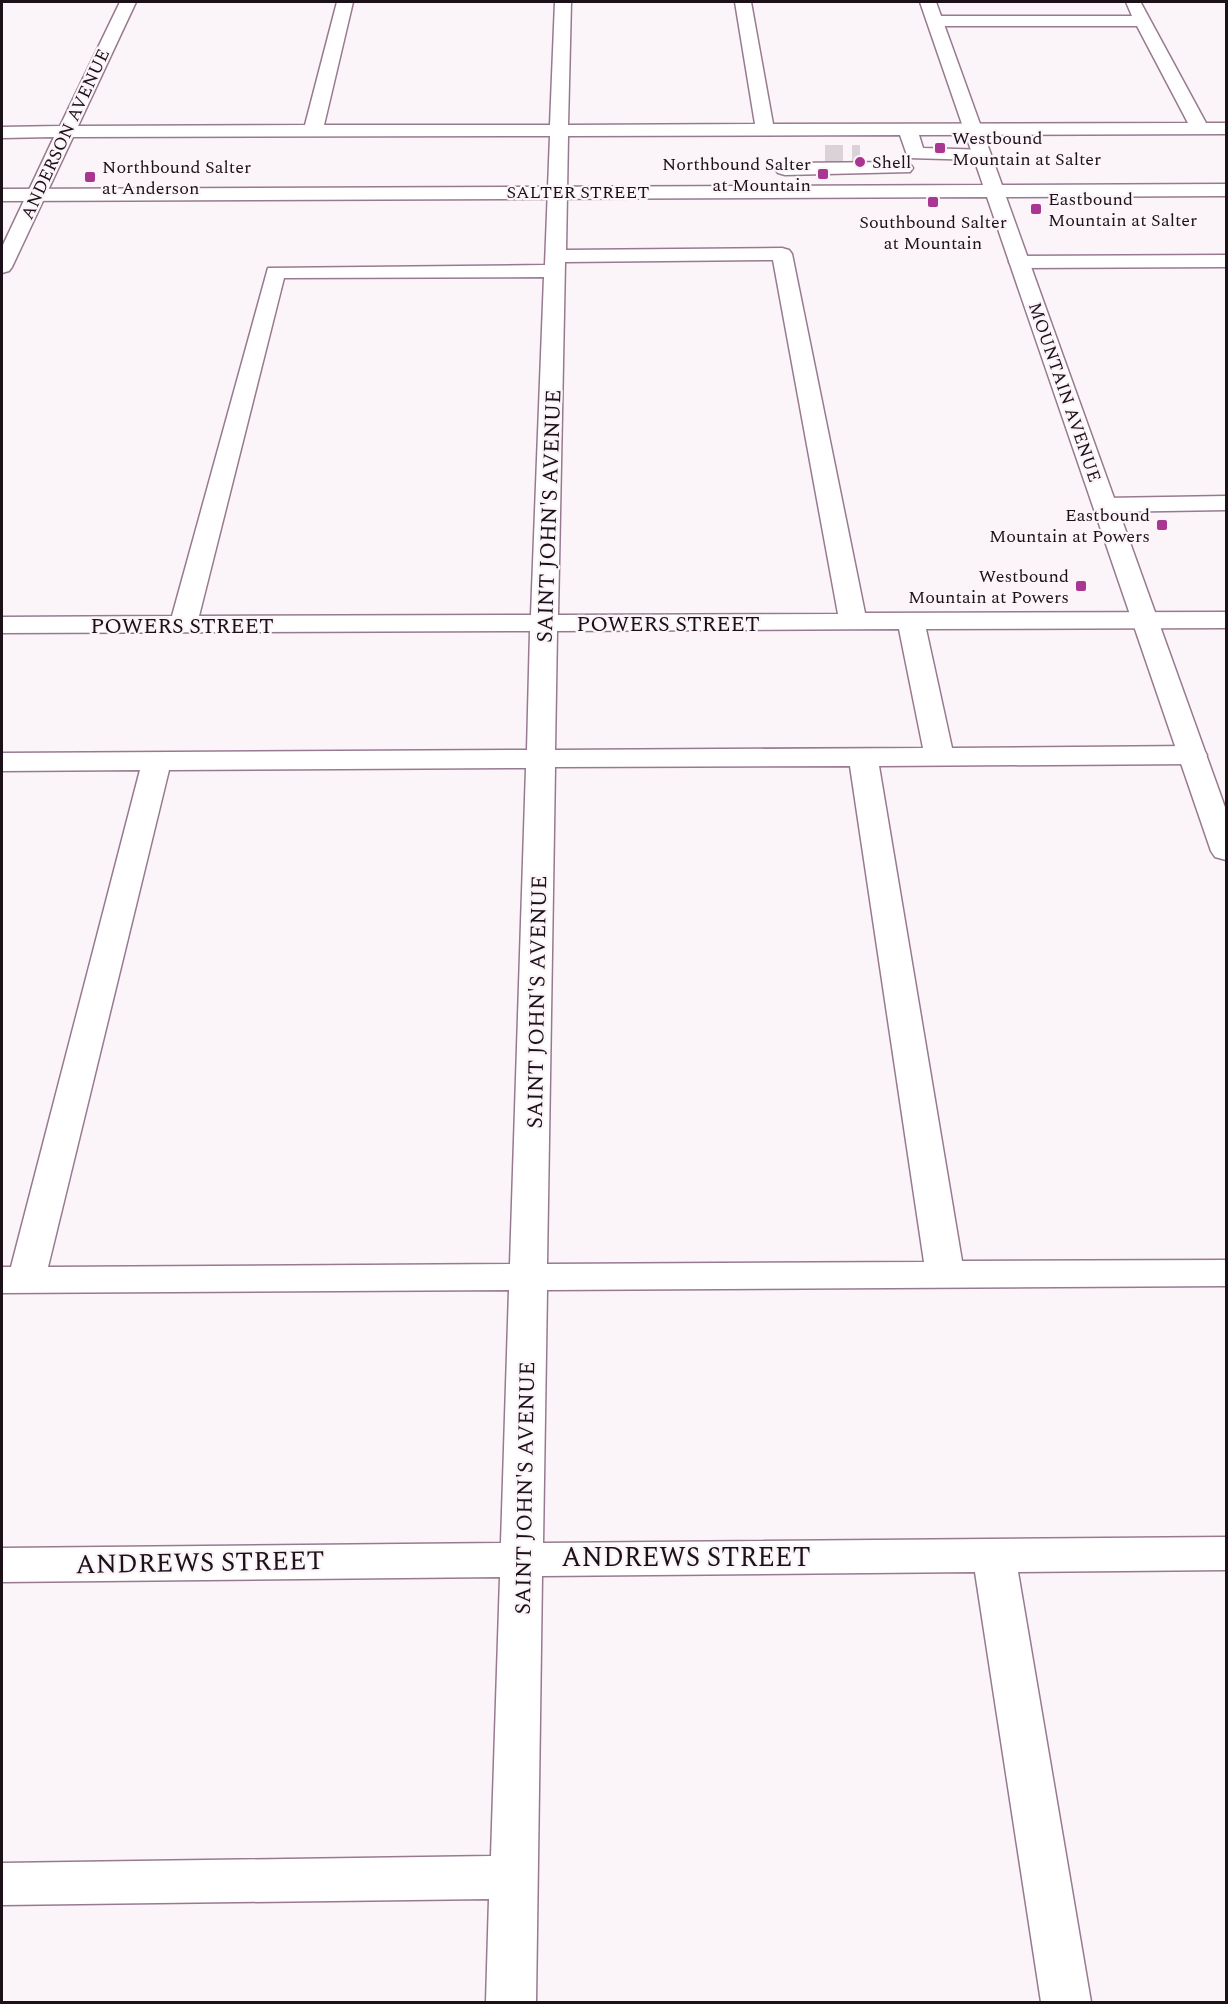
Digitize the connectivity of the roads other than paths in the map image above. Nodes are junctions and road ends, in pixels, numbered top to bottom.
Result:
1 (128, 2) edge
2 (345, 2) edge
3 (563, 2) edge
4 (743, 2) edge
5 (1132, 2) edge
6 (931, 11) edge
7 (1142, 21) junction
8 (1200, 128) junction
9 (1227, 128) edge
10 (765, 129) junction
11 (908, 129) junction
12 (972, 129) junction
13 (559, 130) junction
14 (313, 131) junction
15 (2, 132) edge
16 (66, 132) junction
17 (825, 154) tunnel mouth
18 (860, 154) tunnel mouth
19 (981, 154) junction
20 (909, 161) junction
21 (785, 170) junction
22 (908, 190) junction
23 (994, 190) junction
24 (1227, 190) edge
25 (774, 191) junction
26 (558, 192) junction
27 (36, 194) junction
28 (2, 195) edge
29 (1227, 261) edge
30 (1019, 262) junction
31 (2, 263) edge
32 (555, 263) junction
33 (1227, 503) edge
34 (1105, 505) junction
35 (1145, 620) junction
36 (1227, 620) edge
37 (853, 621) junction
38 (911, 621) junction
39 (544, 623) junction
40 (2, 625) edge
41 (183, 625) junction
42 (1193, 755) junction
43 (939, 756) junction
44 (863, 757) junction
45 (541, 759) junction
46 (157, 761) junction
47 (2, 762) edge
48 (1227, 851) edge
49 (1227, 1273) edge
50 (945, 1274) junction
51 (529, 1277) junction
52 (14, 1280) edge
53 (1227, 1553) edge
54 (994, 1555) junction
55 (522, 1558) junction
56 (2, 1565) edge
57 (514, 1877) junction
58 (2, 1884) edge
59 (511, 2002) edge
60 (1066, 2002) edge

1 - 16 street, ANDERSON AVENUE
2 - 14 street
3 - 13 street, SAINT JOHN'S AVENUE
4 - 10 street
5 - 7 street
6 - 7 street
6 - 12 street, MOUNTAIN AVENUE
7 - 8 street
8 - 9 street
8 - 12 street
10 - 11 street
10 - 13 street
11 - 12 street
11 - 20 street
12 - 19 street, MOUNTAIN AVENUE
13 - 14 street
13 - 26 street, SAINT JOHN'S AVENUE
14 - 16 street
15 - 16 street
16 - 27 street, ANDERSON AVENUE
17 - 21 street
18 - 20 street
19 - 20 street
19 - 23 street, MOUNTAIN AVENUE
20 - 21 street
20 - 22 street
21 - 25 street
22 - 23 street, SALTER STREET
22 - 25 street, SALTER STREET
23 - 24 street, SALTER STREET
23 - 30 street, MOUNTAIN AVENUE
25 - 26 street, SALTER STREET
26 - 27 street, SALTER STREET
26 - 32 street, SAINT JOHN'S AVENUE
27 - 28 street, SALTER STREET
27 - 31 street, ANDERSON AVENUE
29 - 30 street
30 - 34 street, MOUNTAIN AVENUE
32 - 37 street
32 - 39 street, SAINT JOHN'S AVENUE
32 - 41 street
33 - 34 street
34 - 35 street, MOUNTAIN AVENUE
35 - 36 street, POWERS STREET
35 - 38 street, POWERS STREET
35 - 42 street, MOUNTAIN AVENUE
37 - 38 street, POWERS STREET
37 - 39 street, POWERS STREET
38 - 43 street
39 - 41 street, POWERS STREET
39 - 45 street, SAINT JOHN'S AVENUE
40 - 41 street, POWERS STREET
42 - 43 street
42 - 48 street, MOUNTAIN AVENUE
43 - 44 street
44 - 45 street
44 - 50 street
45 - 46 street
45 - 51 street, SAINT JOHN'S AVENUE
46 - 47 street
46 - 52 street
49 - 50 street
50 - 51 street
51 - 52 street
51 - 55 street, SAINT JOHN'S AVENUE
53 - 54 street, ANDREWS STREET
54 - 55 street, ANDREWS STREET
54 - 60 street
55 - 56 street, ANDREWS STREET
55 - 57 street, SAINT JOHN'S AVENUE
57 - 58 street
57 - 59 street, SAINT JOHN'S AVENUE

